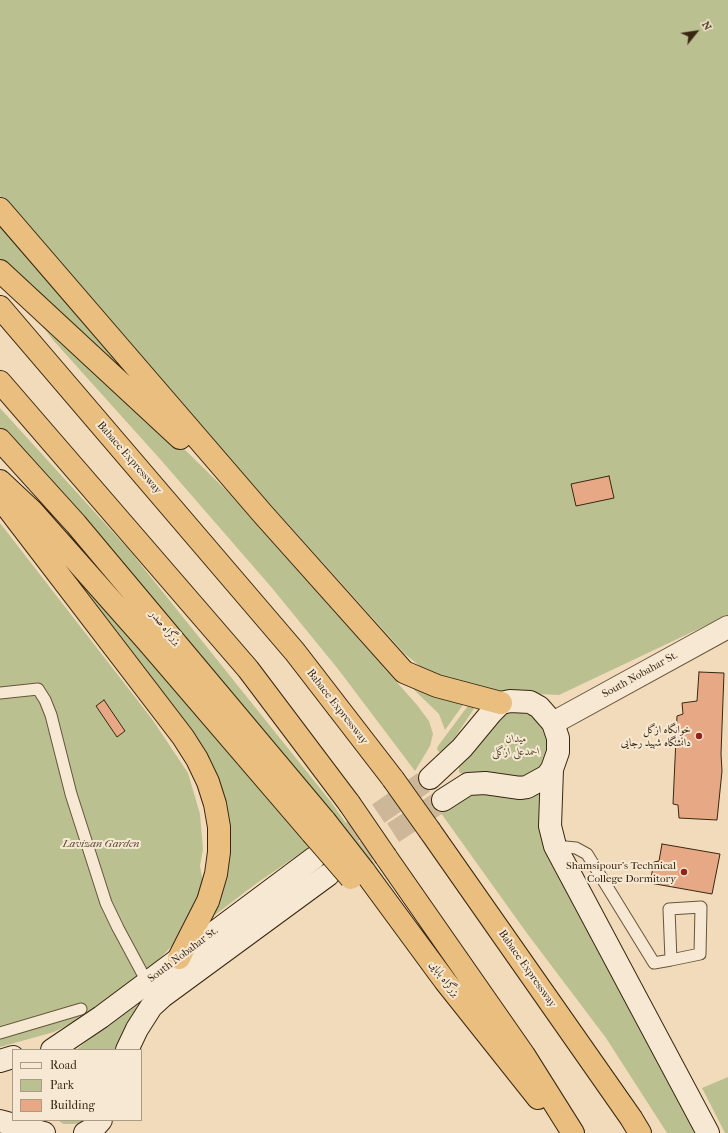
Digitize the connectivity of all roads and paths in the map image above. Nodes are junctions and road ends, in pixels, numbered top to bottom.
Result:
1 (0, 209) edge
2 (0, 271) edge
3 (0, 307) edge
4 (0, 382) edge
5 (0, 440) edge
6 (0, 482) edge
7 (0, 498) edge
8 (262, 513) junction
9 (728, 627) edge
10 (0, 693) edge
11 (501, 703) junction
12 (553, 723) junction
13 (552, 769) junction
14 (430, 778) tunnel mouth
15 (443, 800) tunnel mouth
16 (318, 827) junction
17 (555, 846) junction
18 (314, 858) tunnel mouth
19 (328, 875) tunnel mouth
20 (178, 958) junction
21 (671, 960) junction
22 (147, 982) junction
23 (81, 1009) dead end
24 (0, 1033) edge
25 (49, 1048) edge
26 (127, 1049) edge
27 (12, 1057) edge
28 (0, 1061) edge
29 (0, 1120) edge
30 (32, 1121) edge
31 (100, 1121) edge
32 (44, 1133) edge
33 (48, 1133) edge
34 (85, 1133) edge
35 (568, 1133) edge
36 (574, 1133) edge
37 (640, 1133) edge
38 (708, 1133) edge

1 - 8 highway
2 - 8 highway
3 - 37 highway, Babaee Expressway, bridge
4 - 36 highway, bridge
5 - 16 highway, بزرگراه صدر
6 - 16 highway
7 - 20 highway
8 - 11 highway
9 - 12 main road, South Nobahar St.
10 - 22 lane
11 - 12 main road
11 - 14 main road
12 - 13 main road
13 - 15 main road
13 - 17 main road
16 - 35 highway, بزرگراه بابایی, bridge
17 - 21 lane
17 - 38 main road
18 - 20 main road, South Nobahar St.
19 - 26 main road, South Nobahar St.
20 - 22 main road, South Nobahar St.
21 - 21 lane
22 - 25 main road, South Nobahar St.
23 - 24 lane
27 - 28 main road
29 - 32 main road
30 - 33 main road
31 - 34 main road

